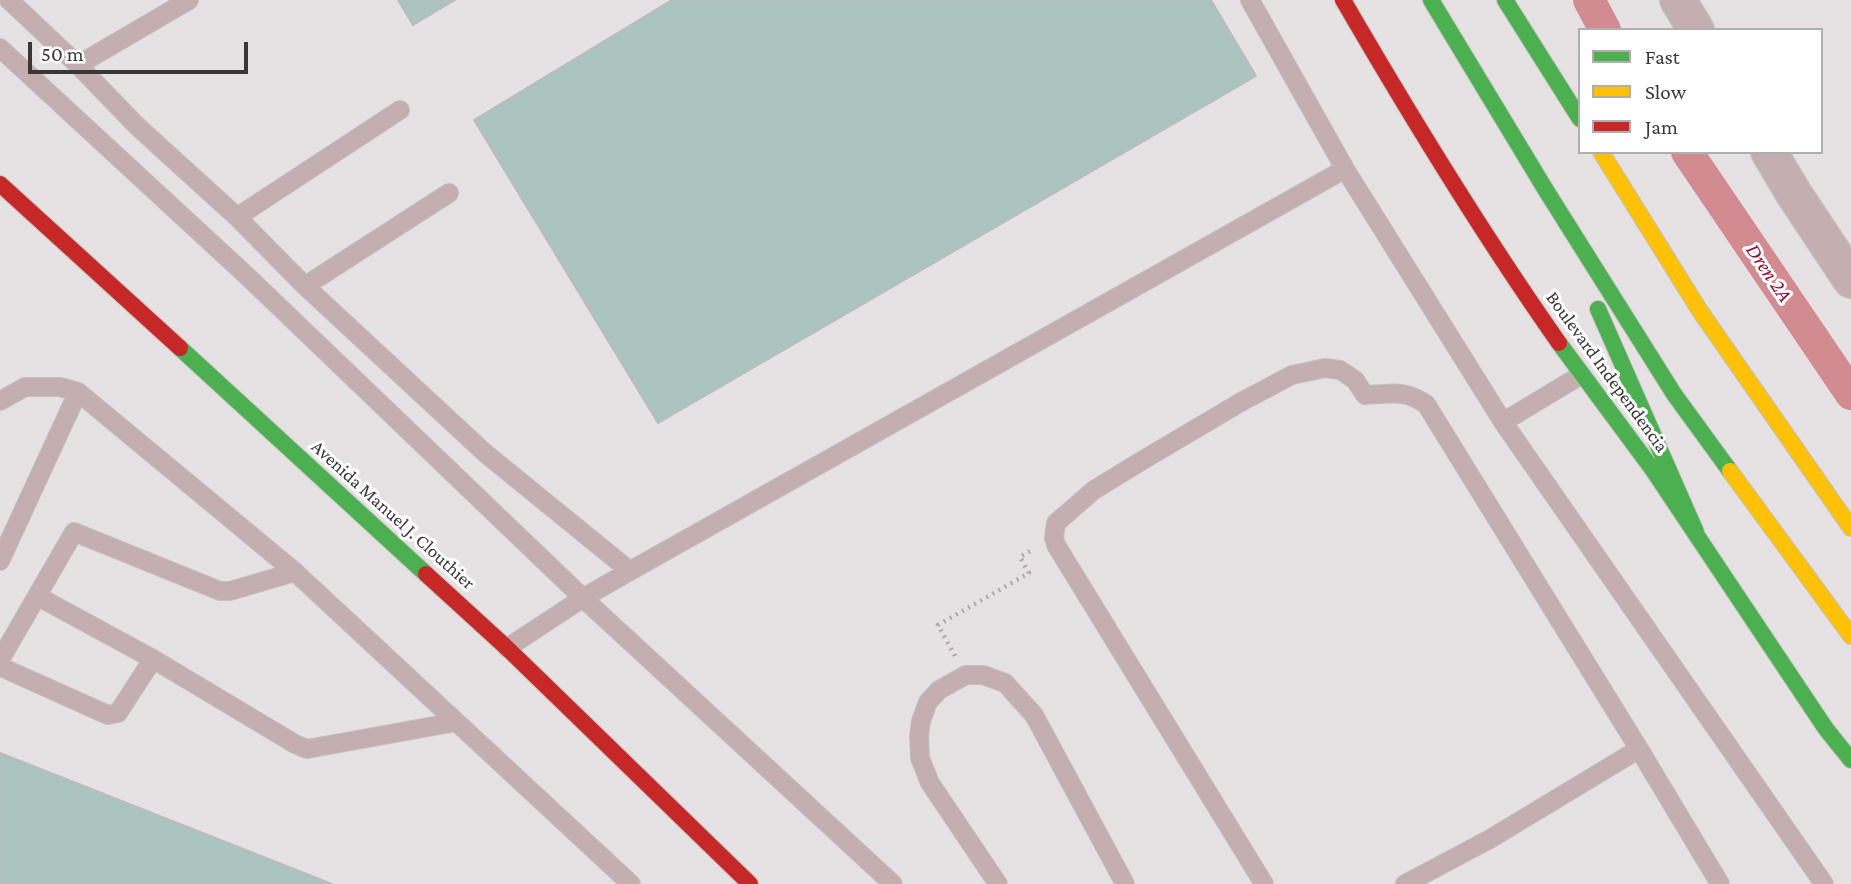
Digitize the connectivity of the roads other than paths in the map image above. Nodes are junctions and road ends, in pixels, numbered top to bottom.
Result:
1 (9, 0) edge
2 (189, 0) edge
3 (1250, 0) edge
4 (1343, 0) edge
5 (1431, 0) edge
6 (1505, 0) edge
7 (1678, 0) edge
8 (1695, 28) edge
9 (0, 48) edge
10 (78, 65) junction
11 (400, 110) dead end
12 (1578, 116) edge
13 (1602, 154) edge
14 (1770, 154) edge
15 (1345, 169) junction
16 (0, 184) edge
17 (1547, 192) junction
18 (449, 193) dead end
19 (237, 217) junction
20 (1851, 280) edge
21 (305, 286) junction
22 (1581, 375) junction
23 (78, 392) junction
24 (0, 401) edge
25 (1503, 422) junction
26 (1851, 528) edge
27 (1696, 533) junction
28 (0, 561) edge
29 (630, 571) junction
30 (295, 572) junction
31 (37, 596) junction
32 (583, 598) junction
33 (1851, 636) edge
34 (507, 649) junction
35 (153, 659) junction
36 (457, 722) junction
37 (1639, 749) junction
38 (1851, 760) edge
39 (631, 884) edge
40 (750, 884) edge
41 (893, 884) edge
42 (998, 884) edge
43 (1125, 884) edge
44 (1264, 884) edge
45 (1405, 884) edge
46 (1720, 884) edge
47 (1824, 884) edge

1 - 10 lane
2 - 10 lane
3 - 15 lane
4 - 22 main road, Boulevard Independencia
5 - 17 main road
6 - 12 main road
7 - 8 street
9 - 32 lane
10 - 19 lane
11 - 19 lane
13 - 26 main road
14 - 20 street
15 - 25 lane
15 - 29 lane
16 - 34 main road, Avenida Manuel J. Clouthier
17 - 27 main road
17 - 33 main road
18 - 21 lane
19 - 21 lane
21 - 29 lane
22 - 25 lane
22 - 27 main road, Boulevard Independencia
23 - 24 lane
23 - 28 lane
23 - 30 lane
25 - 47 lane
27 - 38 main road, Boulevard Independencia
29 - 32 lane
30 - 31 lane
30 - 36 lane
31 - 35 lane
31 - 35 lane
32 - 34 lane
32 - 41 lane
34 - 40 main road, Avenida Manuel J. Clouthier
35 - 36 lane
36 - 39 lane
37 - 44 lane
37 - 45 lane
37 - 46 lane
42 - 43 lane

